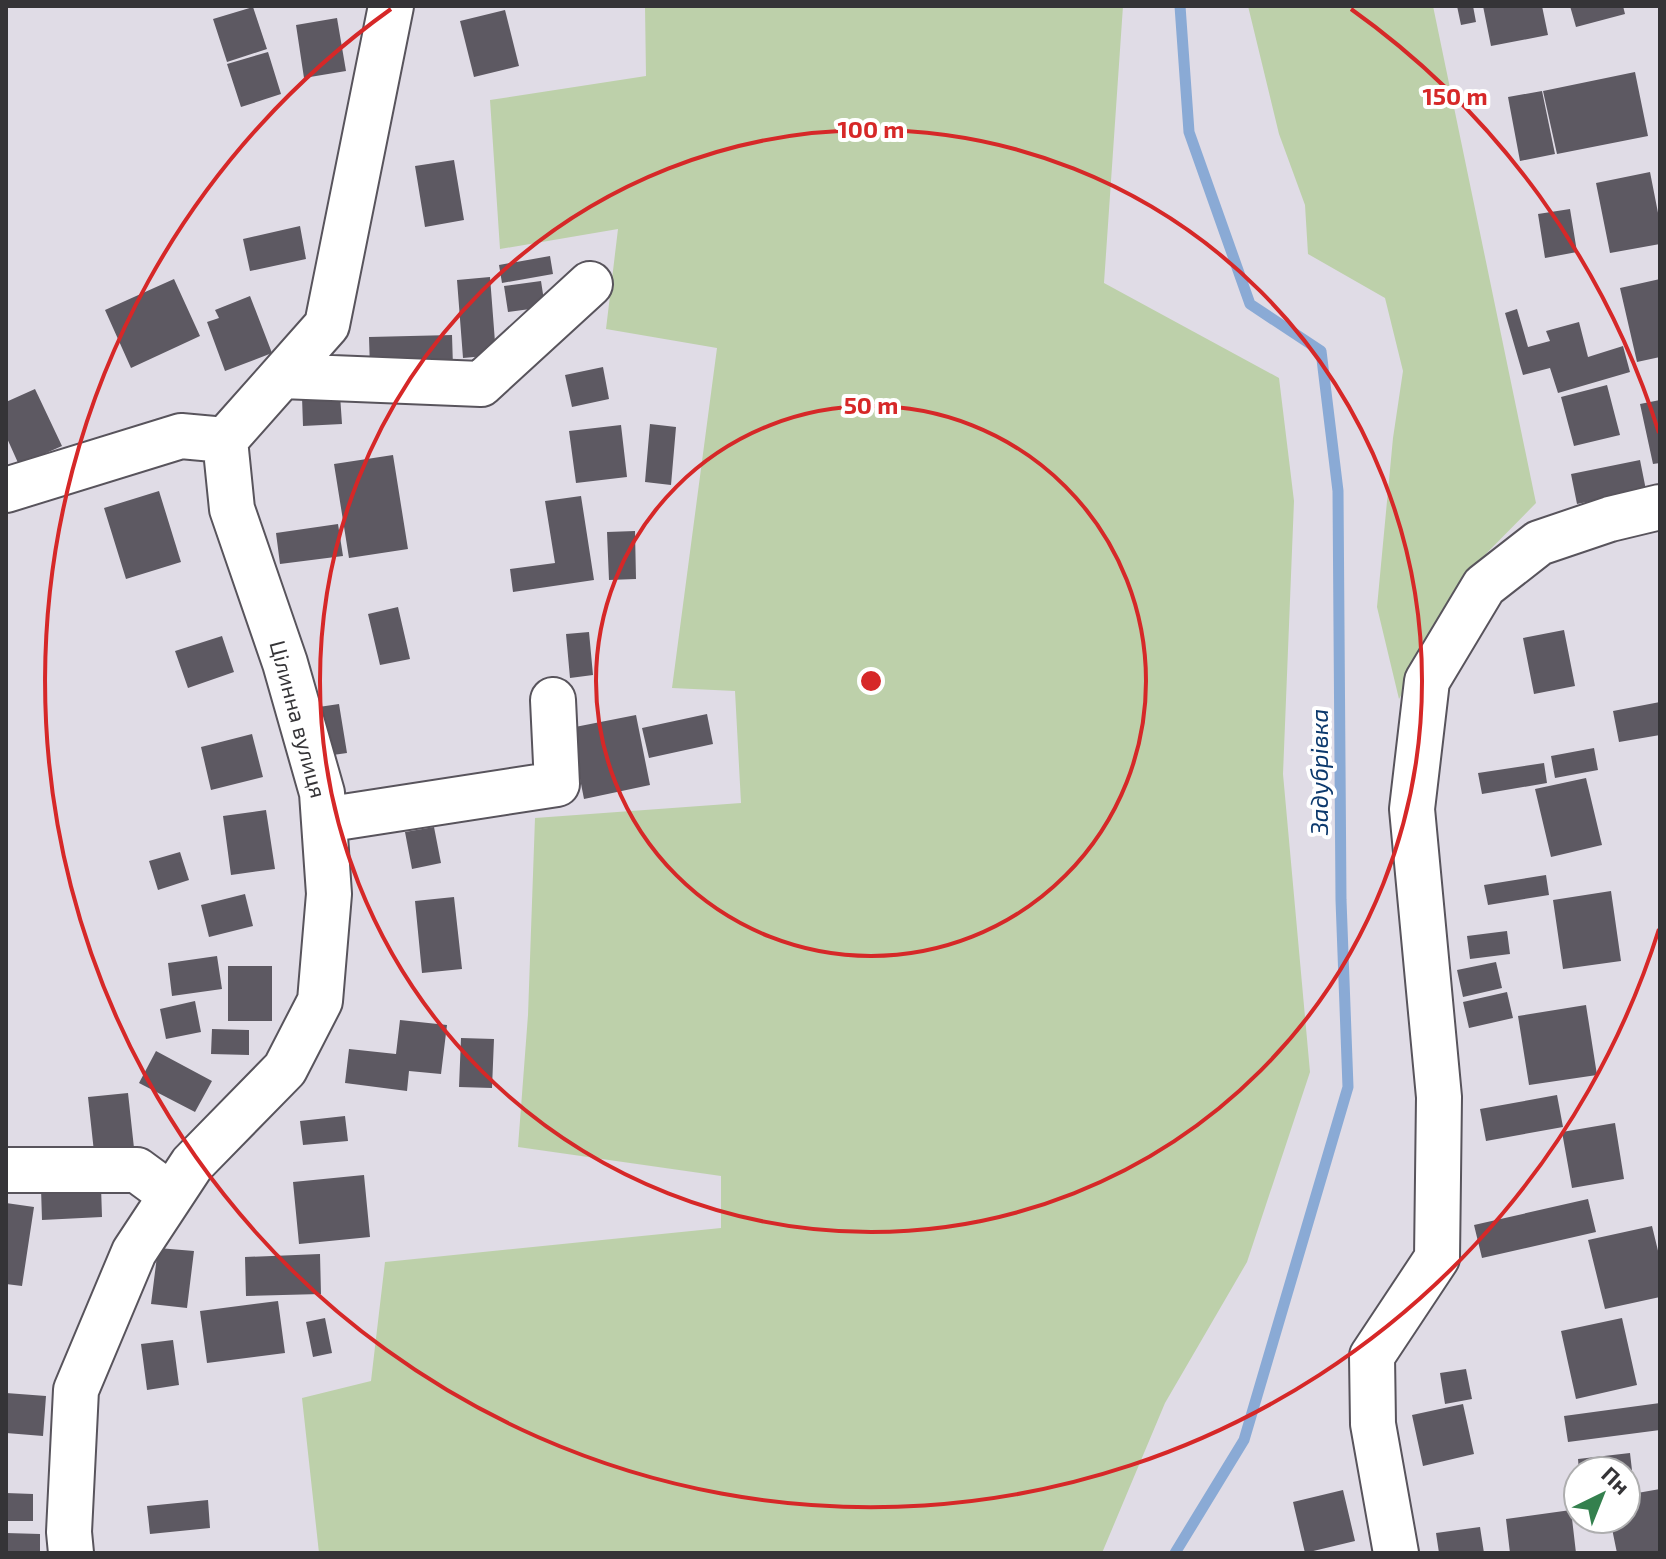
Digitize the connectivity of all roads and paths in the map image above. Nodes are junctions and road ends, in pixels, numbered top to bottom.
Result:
1 (391, 6) edge
2 (590, 284) dead end
3 (282, 376) junction
4 (225, 440) junction
5 (6, 490) edge
6 (1660, 507) edge
7 (553, 700) dead end
8 (324, 820) junction
9 (6, 1170) edge
10 (171, 1195) junction
11 (71, 1553) edge
12 (1396, 1553) edge

1 - 3 street
2 - 3 street
3 - 4 street
4 - 5 street
4 - 8 street, Цілинна вулиця
6 - 12 street
7 - 8 street
8 - 10 street, Цілинна вулиця
9 - 10 street
10 - 11 street, Цілинна вулиця

